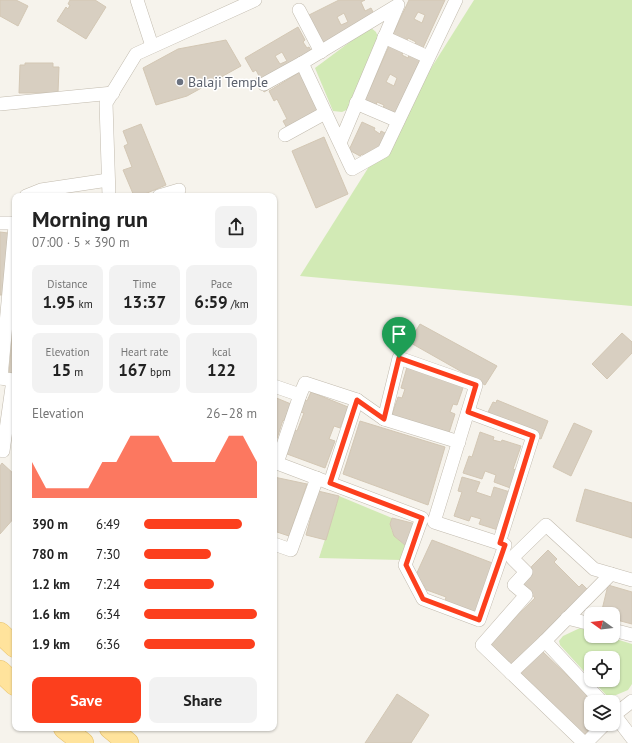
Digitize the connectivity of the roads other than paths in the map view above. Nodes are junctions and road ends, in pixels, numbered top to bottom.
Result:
1 (137, 0) edge
2 (254, 0) edge
3 (456, 0) edge
4 (397, 2) edge
5 (300, 10) dead end
6 (384, 37) junction
7 (152, 46) junction
8 (321, 52) junction
9 (428, 57) junction
10 (302, 63) junction
11 (264, 84) dead end
12 (113, 93) junction
13 (356, 103) junction
14 (0, 104) edge
15 (326, 113) junction
16 (398, 121) junction
17 (285, 135) dead end
18 (340, 143) junction
19 (108, 180) junction
20 (179, 190) dead end
21 (34, 193) edge
22 (109, 193) edge
23 (169, 193) edge
24 (0, 223) edge
25 (12, 224) edge
26 (12, 259) edge
27 (8, 305) edge
28 (0, 378) edge
29 (12, 380) edge
30 (277, 387) edge
31 (12, 390) edge
32 (300, 395) junction
33 (357, 400) junction
34 (468, 412) junction
35 (384, 419) junction
36 (458, 442) junction
37 (6, 451) edge
38 (277, 457) edge
39 (277, 463) edge
40 (324, 480) junction
41 (428, 520) junction
42 (500, 543) junction
43 (277, 545) edge
44 (611, 574) junction
45 (632, 580) edge
46 (567, 618) junction
47 (584, 622) edge
48 (620, 632) edge
49 (0, 633) edge
50 (632, 635) edge
51 (545, 641) junction
52 (12, 643) edge
53 (0, 671) edge
54 (511, 673) junction
55 (12, 682) edge
56 (595, 695) edge
57 (632, 701) edge
58 (620, 709) edge
59 (620, 723) edge
60 (114, 731) edge
61 (598, 731) edge
62 (632, 738) edge
63 (128, 743) edge
64 (585, 743) edge

1 - 7 street
2 - 7 street
3 - 9 street
4 - 6 street
4 - 8 street
5 - 8 street
6 - 9 street
6 - 13 street
7 - 12 street
8 - 10 street
9 - 16 street
10 - 11 street
10 - 15 street
12 - 14 street
12 - 19 street
13 - 16 street
13 - 18 street
15 - 17 street
15 - 18 street
16 - 18 street
19 - 21 street
19 - 22 street
20 - 23 street
24 - 25 street
26 - 27 street
27 - 28 street
28 - 29 street
30 - 32 street
31 - 37 street
32 - 33 street
32 - 38 street
33 - 35 street
33 - 40 street
34 - 35 street
34 - 36 street
34 - 42 street
35 - 36 street
36 - 41 street
39 - 40 street
40 - 41 street
40 - 43 street
41 - 42 street
41 - 42 street
44 - 45 street
44 - 46 street
44 - 54 street
46 - 47 street
46 - 51 street
48 - 50 street
49 - 52 main road
51 - 54 street
51 - 56 street
53 - 55 main road
54 - 64 street
57 - 58 street
59 - 62 street
60 - 63 main road
61 - 64 street

